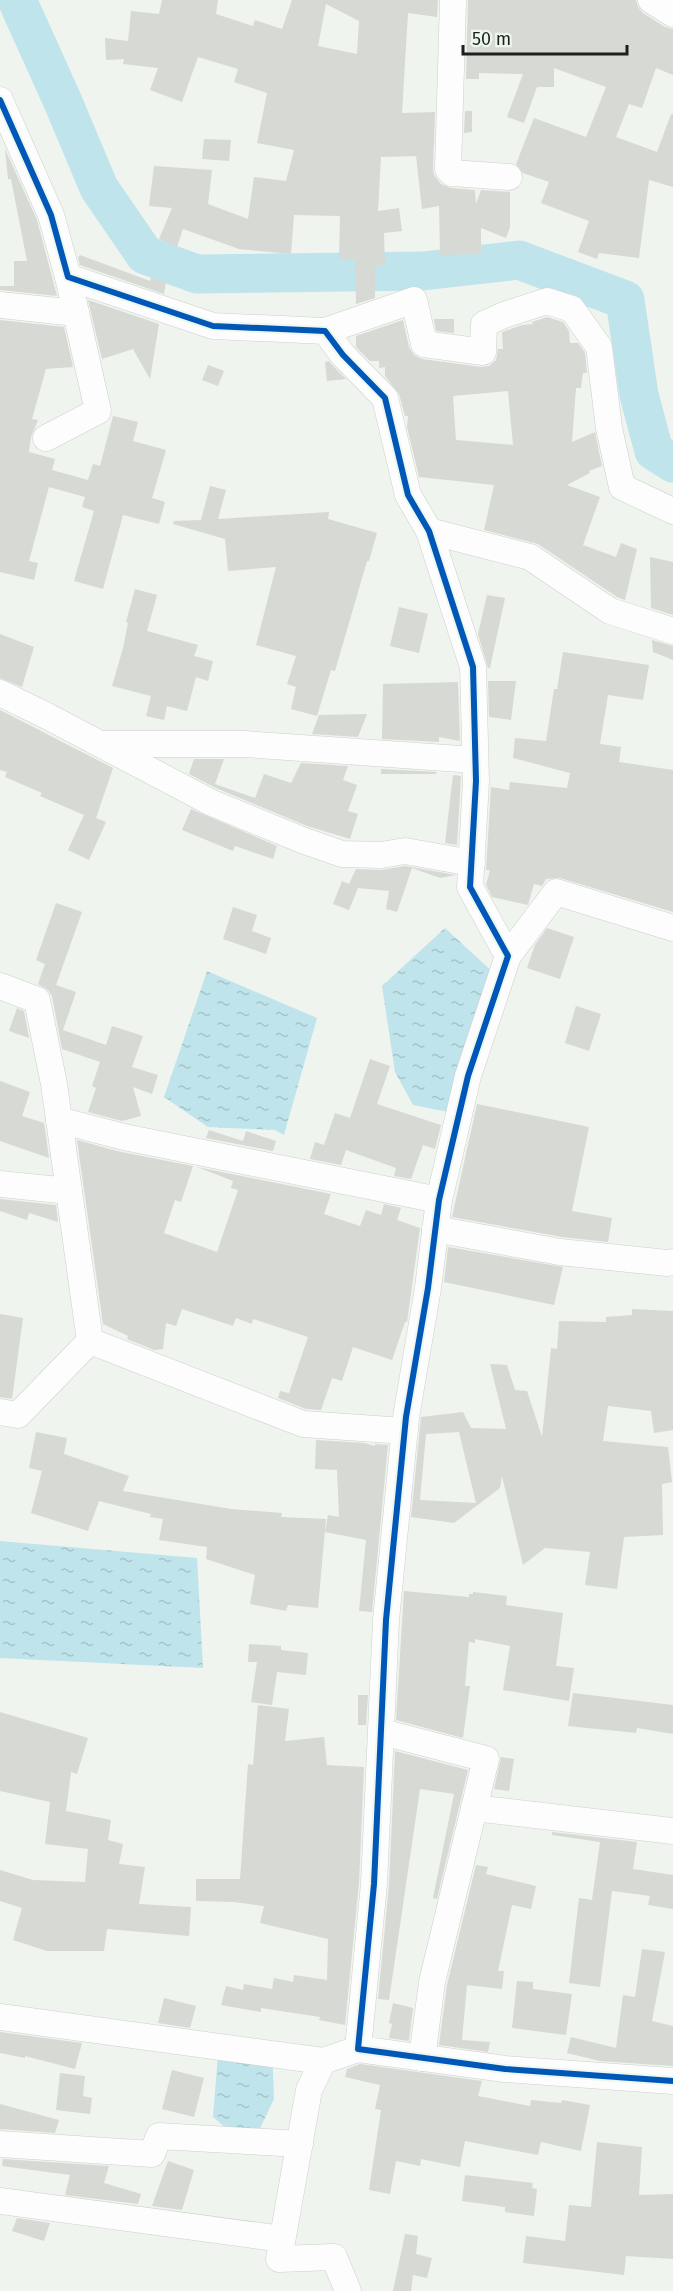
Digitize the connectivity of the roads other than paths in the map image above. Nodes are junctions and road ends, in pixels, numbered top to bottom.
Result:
1 (453, 0) edge
2 (651, 0) edge
3 (673, 14) edge
4 (0, 100) edge
5 (509, 177) dead end
6 (68, 278) junction
7 (0, 305) edge
8 (76, 313) junction
9 (325, 331) junction
10 (46, 438) dead end
11 (673, 512) edge
12 (429, 531) junction
13 (673, 631) edge
14 (0, 693) edge
15 (99, 744) junction
16 (475, 760) junction
17 (472, 863) junction
18 (673, 928) edge
19 (508, 956) junction
20 (0, 986) edge
21 (59, 1120) junction
22 (0, 1184) edge
23 (69, 1191) junction
24 (439, 1200) junction
25 (435, 1229) junction
26 (673, 1262) edge
27 (90, 1341) junction
28 (0, 1412) edge
29 (405, 1431) junction
30 (382, 1732) junction
31 (474, 1808) junction
32 (673, 1831) edge
33 (0, 2017) edge
34 (358, 2049) junction
35 (422, 2058) junction
36 (323, 2061) junction
37 (673, 2081) edge
38 (0, 2144) edge
39 (300, 2144) junction
40 (0, 2201) edge
41 (282, 2239) junction
42 (348, 2291) edge

1 - 5 street
2 - 3 street
4 - 6 street
6 - 8 street
6 - 9 street
7 - 8 street
8 - 10 street
9 - 11 street
9 - 12 street
12 - 13 street
12 - 16 street
14 - 15 street
15 - 16 street
15 - 17 street
16 - 17 street
17 - 19 street
18 - 19 street
19 - 24 street
20 - 21 street
21 - 23 street
21 - 24 street
22 - 23 street
23 - 27 street
24 - 25 street
25 - 26 street
25 - 29 street
27 - 28 street
27 - 29 street
29 - 30 street
30 - 31 street
30 - 34 street
31 - 32 street
31 - 35 street
33 - 36 street
34 - 35 street
34 - 36 street
35 - 37 street
36 - 39 street
38 - 39 street
39 - 41 street
40 - 41 street
41 - 42 street

